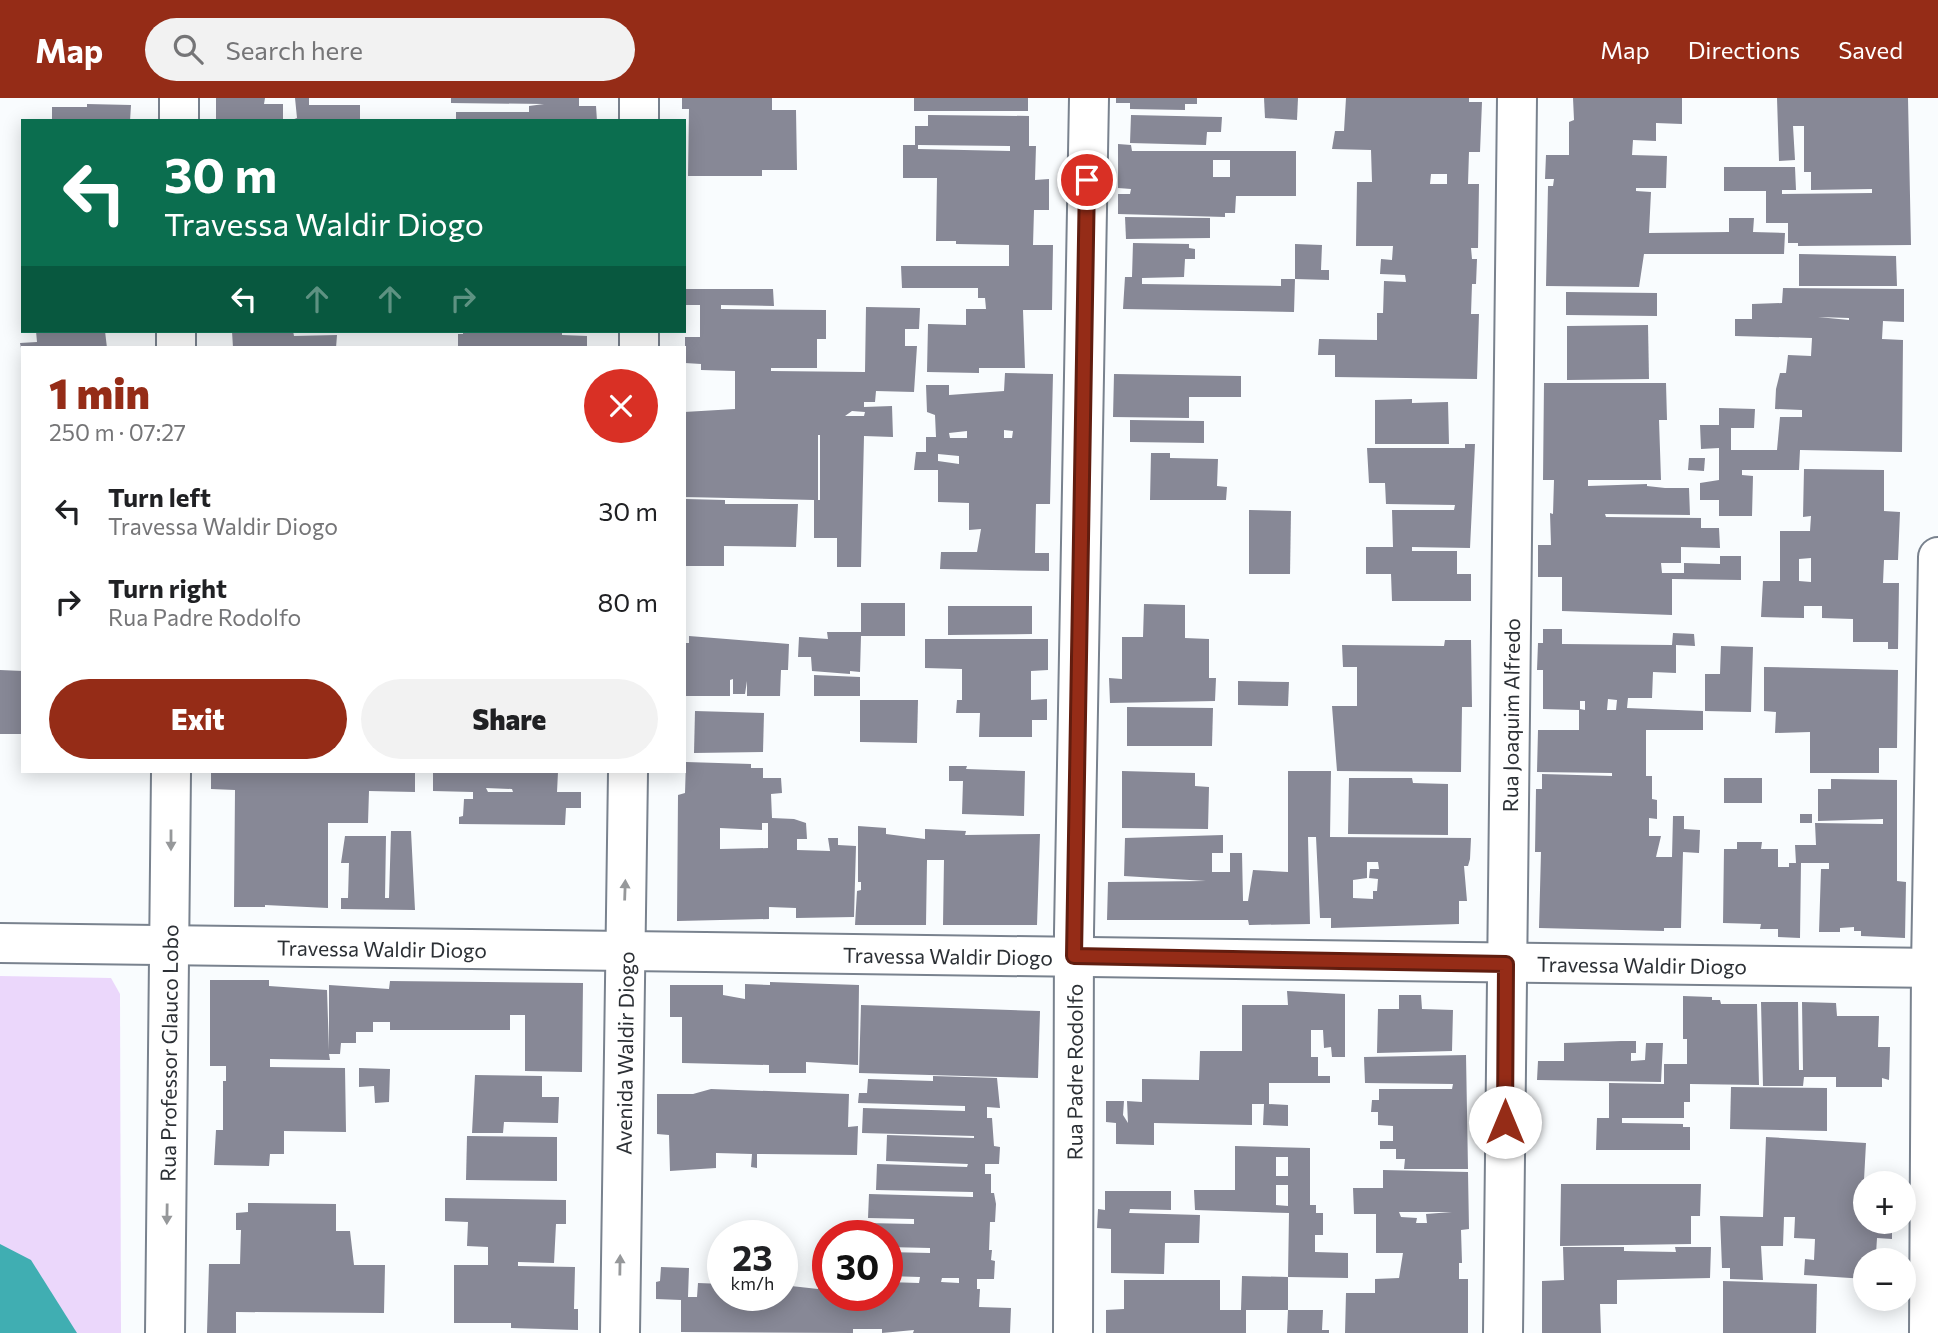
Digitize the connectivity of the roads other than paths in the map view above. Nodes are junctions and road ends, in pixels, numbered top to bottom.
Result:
1 (179, 98) edge
2 (639, 98) edge
3 (1089, 98) edge
4 (1517, 98) edge
5 (179, 119) edge
6 (639, 119) edge
7 (1938, 557) edge
8 (171, 773) edge
9 (628, 773) edge
10 (0, 943) edge
11 (170, 944) junction
12 (624, 951) junction
13 (1074, 956) junction
14 (1506, 964) junction
15 (1934, 968) edge
16 (165, 1333) edge
17 (620, 1333) edge
18 (1073, 1333) edge
19 (1503, 1333) edge
20 (1929, 1333) edge

1 - 5 street
2 - 6 street
3 - 13 street, Rua Padre Rodolfo
4 - 14 street, Rua Joaquim Alfredo
7 - 15 street
8 -> 11 street, Rua Professor Glauco Lobo
12 -> 9 street, Avenida Waldir Diogo
10 - 11 street, Travessa Waldir Diogo
11 - 12 street, Travessa Waldir Diogo
11 -> 16 street, Rua Professor Glauco Lobo
12 - 13 street, Travessa Waldir Diogo
17 -> 12 street, Avenida Waldir Diogo
13 - 14 street, Travessa Waldir Diogo
13 - 18 street, Rua Padre Rodolfo
14 - 15 street, Travessa Waldir Diogo
14 - 19 street, Rua Joaquim Alfredo
15 - 20 street

